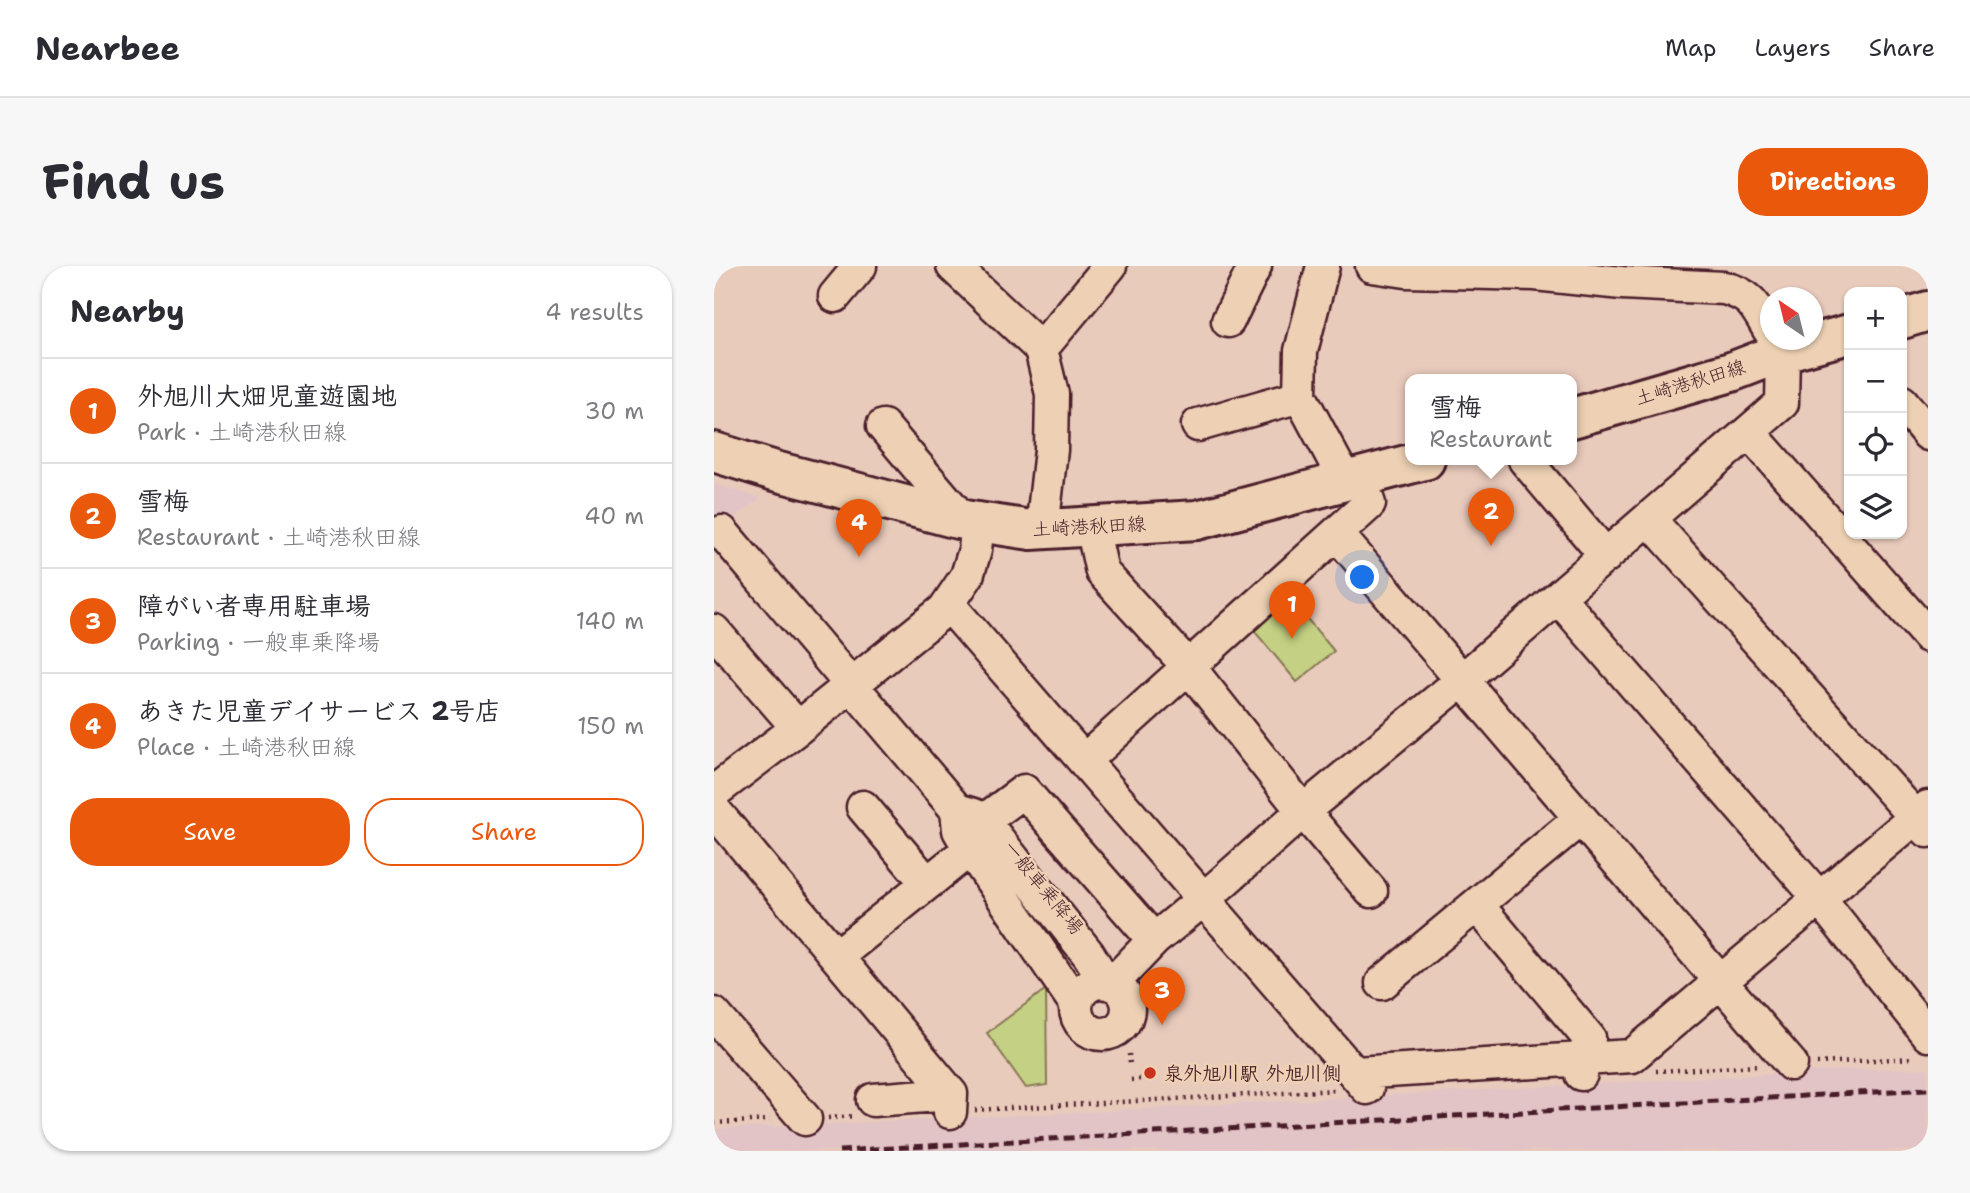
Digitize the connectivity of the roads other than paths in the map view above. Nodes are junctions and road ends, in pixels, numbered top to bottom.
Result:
1 (860, 266) edge
2 (953, 266) edge
3 (1110, 266) edge
4 (1255, 266) edge
5 (1323, 266) edge
6 (1372, 266) edge
7 (1490, 270) edge
8 (835, 296) dead end
9 (1928, 311) edge
10 (1760, 313) edge
11 (1907, 317) edge
12 (1228, 320) dead end
13 (1844, 336) edge
14 (1823, 338) edge
15 (1041, 349) junction
16 (1764, 350) edge
17 (1778, 350) edge
18 (1300, 396) junction
19 (1907, 408) edge
20 (1577, 417) edge
21 (1198, 425) dead end
22 (883, 426) dead end
23 (1749, 432) junction
24 (1928, 434) edge
25 (714, 452) edge
26 (1408, 465) edge
27 (1529, 465) edge
28 (1353, 481) junction
29 (1649, 519) junction
30 (970, 521) junction
31 (1092, 526) junction
32 (1042, 530) junction
33 (722, 532) dead end
34 (1337, 534) junction
35 (1606, 556) junction
36 (1559, 598) junction
37 (949, 605) junction
38 (714, 631) edge
39 (1928, 636) edge
40 (886, 657) junction
41 (1188, 666) junction
42 (1461, 681) junction
43 (850, 685) junction
44 (881, 720) junction
45 (798, 728) junction
46 (1084, 760) junction
47 (714, 792) edge
48 (863, 807) dead end
49 (714, 810) edge
50 (1303, 811) junction
51 (1924, 818) edge
52 (1580, 819) junction
53 (974, 827) junction
54 (927, 883) junction
55 (1371, 891) dead end
56 (1205, 898) junction
57 (1819, 898) junction
58 (1476, 905) junction
59 (1154, 940) junction
60 (836, 956) junction
61 (1720, 980) junction
62 (1382, 983) dead end
63 (1109, 984) junction
64 (1076, 1004) junction
65 (720, 1034) edge
66 (1928, 1035) edge
67 (1791, 1064) dead end
68 (1583, 1066) junction
69 (873, 1100) dead end
70 (805, 1119) dead end

1 - 8 street
2 - 15 street
3 - 15 street
4 - 12 street
5 - 18 street
6 - 7 street
7 - 10 street
9 - 11 main road
13 - 14 main road, 土崎港秋田線
15 - 32 street
16 - 20 main road, 土崎港秋田線
17 - 23 street
18 - 21 street
18 - 28 street
19 - 24 street
22 - 30 street
23 - 29 street
23 - 39 street
25 - 30 main road, 土崎港秋田線
26 - 28 main road, 土崎港秋田線
27 - 35 street
28 - 31 main road, 土崎港秋田線
28 - 34 street
29 - 35 street
29 - 51 street
30 - 32 main road, 土崎港秋田線
30 - 37 street
31 - 32 main road, 土崎港秋田線
31 - 41 street
33 - 43 street
34 - 41 street
34 - 42 street
35 - 36 street
36 - 42 street
36 - 57 street
37 - 40 street
37 - 46 street
38 - 45 street
40 - 43 street
40 - 44 street
41 - 46 street
41 - 50 street
42 - 50 street
42 - 52 street
43 - 44 street
43 - 45 street
44 - 53 street
45 - 47 street
46 - 56 street
48 - 54 street
49 - 60 street
50 - 55 street
50 - 56 street
51 - 57 street
52 - 58 street
52 - 61 street
53 - 54 street
53 - 59 street
53 - 63 street
53 - 64 street
54 - 60 street
56 - 59 street
56 - 68 street
57 - 61 street
57 - 66 street
58 - 62 street
58 - 68 street
59 - 63 street
60 - 69 street
61 - 67 street
61 - 68 street
63 - 64 street
63 - 64 street
65 - 70 street

